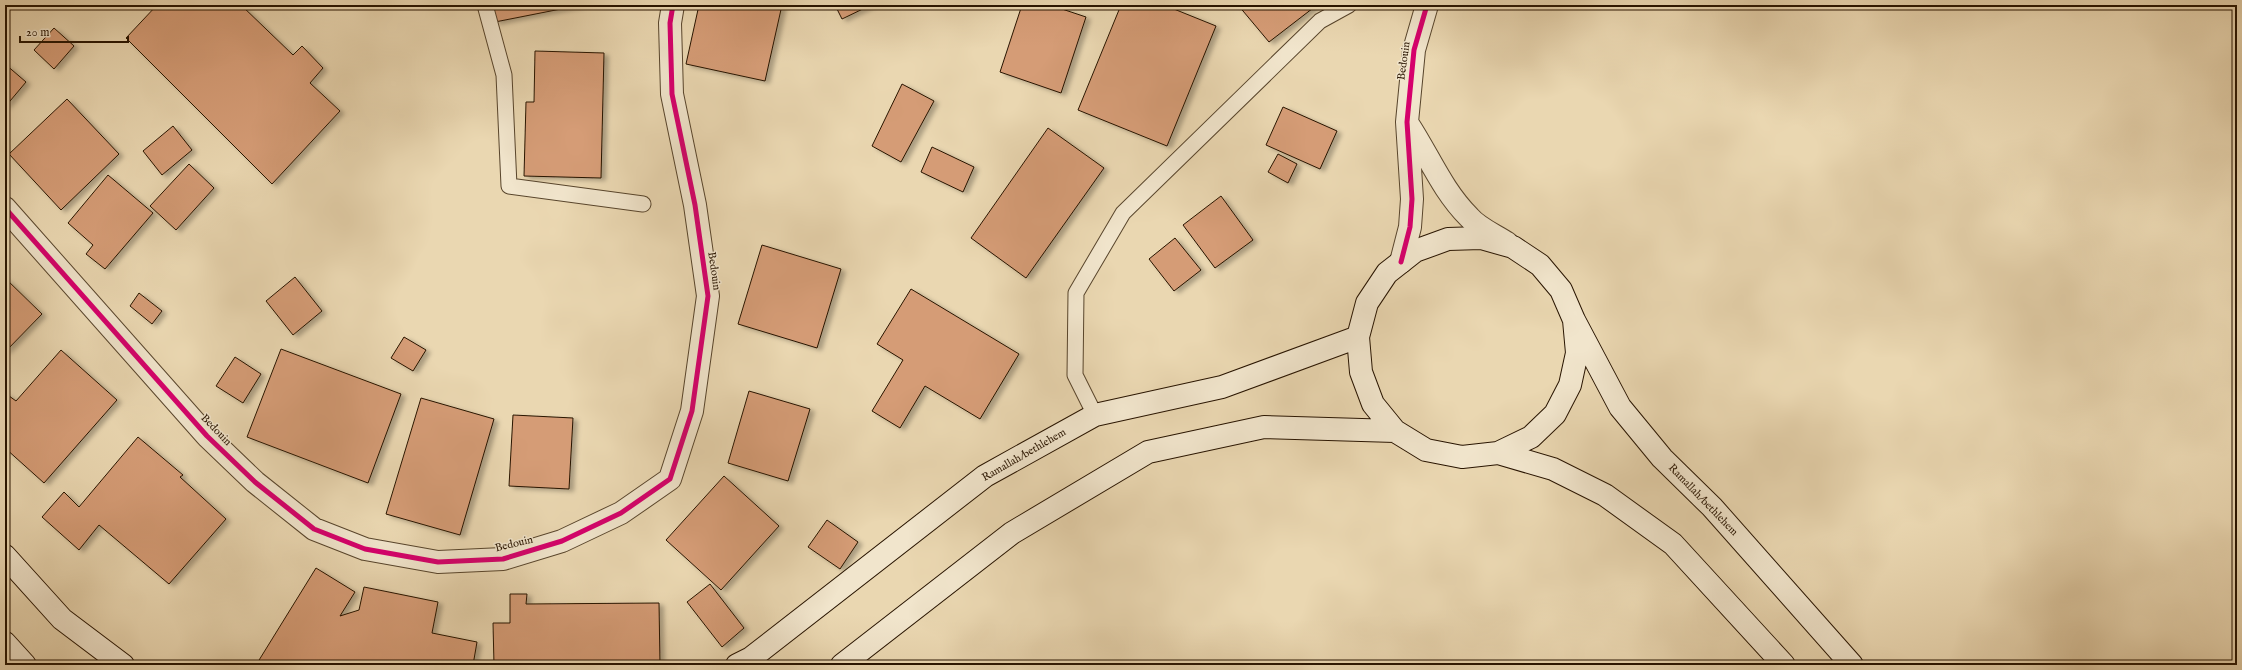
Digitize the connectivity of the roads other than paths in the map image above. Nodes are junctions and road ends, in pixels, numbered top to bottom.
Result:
1 (486, 5) edge
2 (673, 5) edge
3 (1349, 5) edge
4 (1427, 5) edge
5 (1407, 122) junction
6 (643, 204) dead end
7 (5, 208) edge
8 (1513, 247) junction
9 (1401, 262) junction
10 (1574, 320) junction
11 (1358, 337) junction
12 (1096, 415) junction
13 (1395, 431) junction
14 (1498, 453) junction
15 (5, 556) edge
16 (5, 643) edge
17 (25, 665) edge
18 (123, 665) edge
19 (737, 665) edge
20 (842, 665) edge
21 (1784, 665) edge
22 (1852, 665) edge

1 - 6 lane
2 - 7 main road, Bedouin
3 - 12 lane
4 - 5 main road, Bedouin
5 - 8 main road
5 - 9 main road, Bedouin
8 - 9 main road
8 - 10 main road
9 - 11 main road
10 - 14 main road
10 - 22 main road, Ramallah/bethlehem
11 - 12 main road, Ramallah/bethlehem
11 - 13 main road
12 - 19 main road, Ramallah/bethlehem
13 - 14 main road
13 - 20 main road
14 - 21 main road
15 - 18 main road
16 - 17 main road

